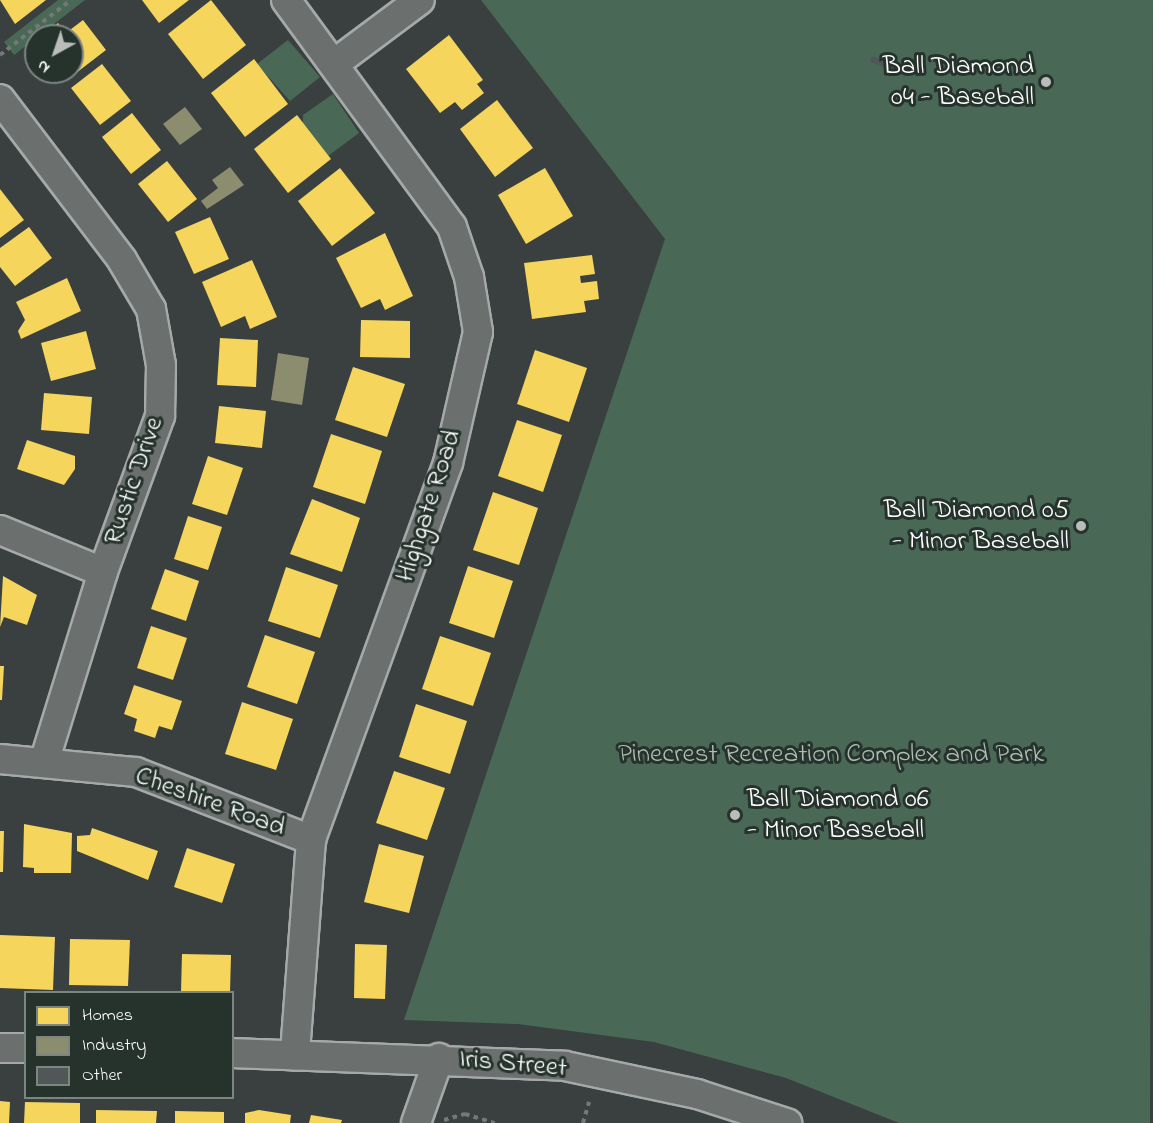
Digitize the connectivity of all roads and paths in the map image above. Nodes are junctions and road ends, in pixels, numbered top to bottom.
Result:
1 (71, 0) edge
2 (286, 0) edge
3 (420, 0) edge
4 (0, 55) edge
5 (334, 64) junction
6 (0, 99) edge
7 (0, 530) edge
8 (103, 572) junction
9 (0, 759) edge
10 (45, 759) junction
11 (311, 840) junction
12 (0, 1048) edge
13 (24, 1048) edge
14 (234, 1053) edge
15 (295, 1055) junction
16 (439, 1058) junction
17 (589, 1102) dead end
18 (417, 1121) edge
19 (495, 1123) edge
20 (583, 1123) edge
21 (787, 1123) edge

1 - 4 path
2 - 5 street, Highgate Road
3 - 5 street
5 - 11 street, Highgate Road
6 - 8 street, Rustic Drive
7 - 8 street
8 - 10 street, Rustic Drive
9 - 10 street, Cheshire Road
10 - 11 street, Cheshire Road
11 - 15 street, Highgate Road
12 - 13 street
14 - 15 street, Iris Street
15 - 16 street, Iris Street
16 - 18 street
16 - 21 street, Iris Street
17 - 20 path
18 - 19 path

